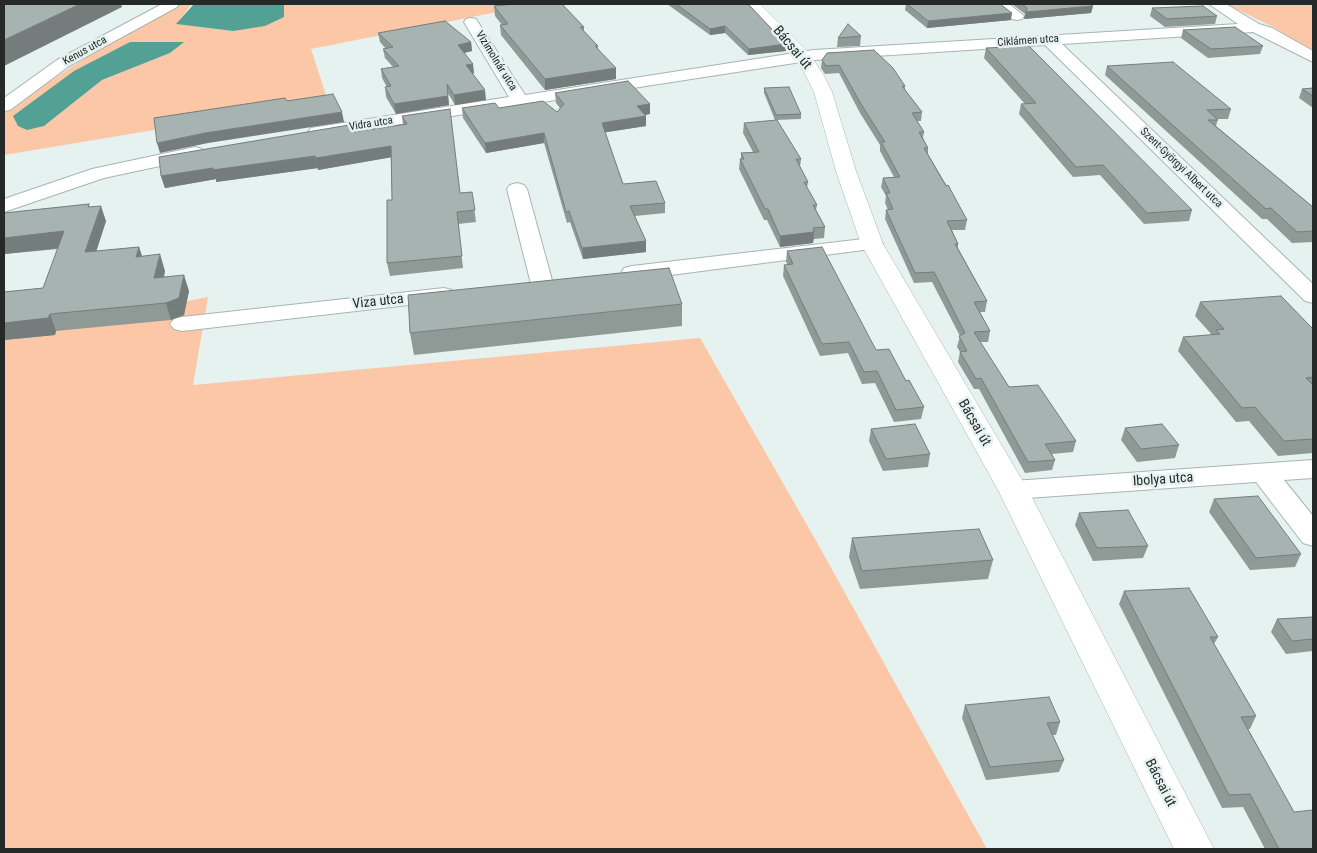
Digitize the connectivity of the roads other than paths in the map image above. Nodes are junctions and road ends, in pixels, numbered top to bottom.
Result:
1 (172, 4) edge
2 (752, 4) edge
3 (1000, 4) edge
4 (1216, 4) edge
5 (1017, 16) dead end
6 (471, 22) dead end
7 (1254, 27) junction
8 (1049, 40) junction
9 (802, 56) junction
10 (1313, 57) edge
11 (520, 101) junction
12 (4, 106) edge
13 (300, 135) edge
14 (208, 150) edge
15 (517, 189) dead end
16 (4, 206) edge
17 (872, 244) junction
18 (609, 276) edge
19 (542, 284) edge
20 (464, 292) edge
21 (1313, 296) edge
22 (182, 324) dead end
23 (1313, 469) edge
24 (1263, 472) junction
25 (1013, 490) junction
26 (1313, 536) edge
27 (1194, 849) edge

1 - 12 street, Kenus utca
2 - 9 main road, Bácsai út
3 - 5 street
4 - 7 street
6 - 11 street, Vizimolnár utca
7 - 8 street, Ciklámen utca
7 - 10 street
8 - 9 street, Ciklámen utca
8 - 21 street, Szent-Györgyi Albert utca
9 - 11 street, Vidra utca
9 - 17 main road, Bácsai út
11 - 13 street, Vidra utca
14 - 16 street
15 - 19 street
17 - 18 street
17 - 25 main road, Bácsai út
20 - 22 street, Viza utca
23 - 24 street, Ibolya utca
24 - 25 street, Ibolya utca
24 - 26 street
25 - 27 main road, Bácsai út

